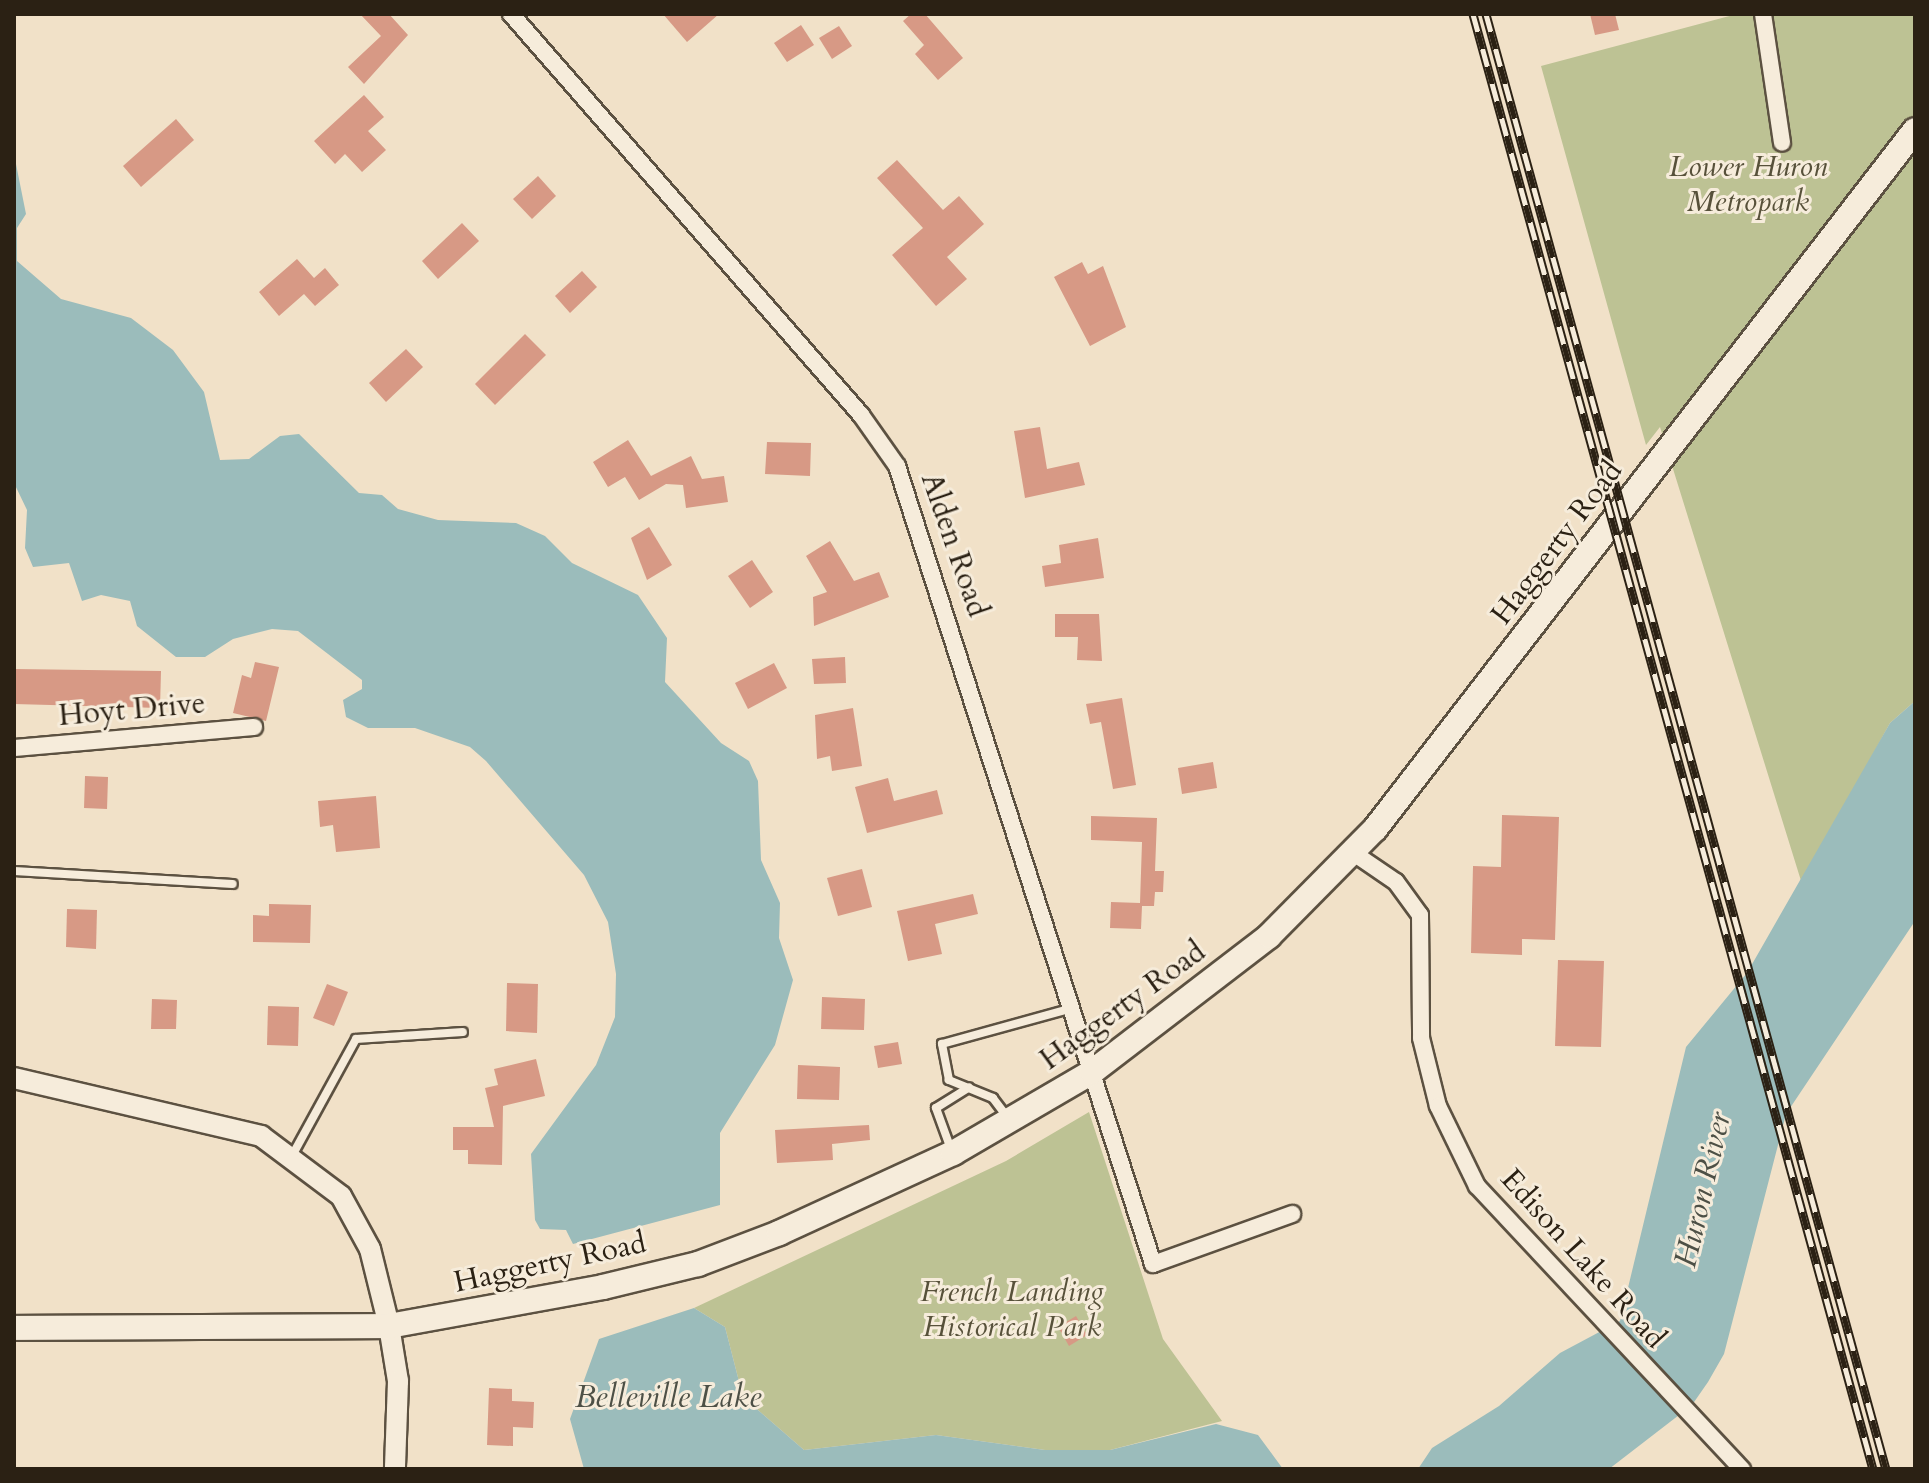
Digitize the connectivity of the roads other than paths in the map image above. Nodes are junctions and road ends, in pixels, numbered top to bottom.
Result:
1 (511, 14) edge
2 (1763, 14) edge
3 (1915, 130) edge
4 (1782, 143) dead end
5 (254, 727) dead end
6 (14, 748) edge
7 (1352, 852) junction
8 (14, 871) edge
9 (233, 884) dead end
10 (1073, 1008) junction
11 (463, 1032) dead end
12 (1092, 1072) junction
13 (14, 1078) edge
14 (969, 1087) junction
15 (1011, 1121) junction
16 (953, 1153) junction
17 (293, 1154) junction
18 (1292, 1214) dead end
19 (389, 1326) junction
20 (14, 1328) edge
21 (395, 1469) edge
22 (1742, 1469) edge

1 - 10 street, Alden Road
2 - 4 street
3 - 7 main road, Haggerty Road
5 - 6 street, Hoyt Drive
7 - 12 main road, Haggerty Road
7 - 22 street, Edison Lake Road
8 - 9 lane
10 - 12 street, Alden Road
10 - 14 lane
11 - 17 lane
12 - 15 main road, Haggerty Road
12 - 18 street, Alden Road
13 - 17 street
14 - 15 lane
14 - 16 lane
15 - 16 main road, Haggerty Road
16 - 19 main road, Haggerty Road
17 - 19 street
19 - 20 main road, Haggerty Road
19 - 21 street

